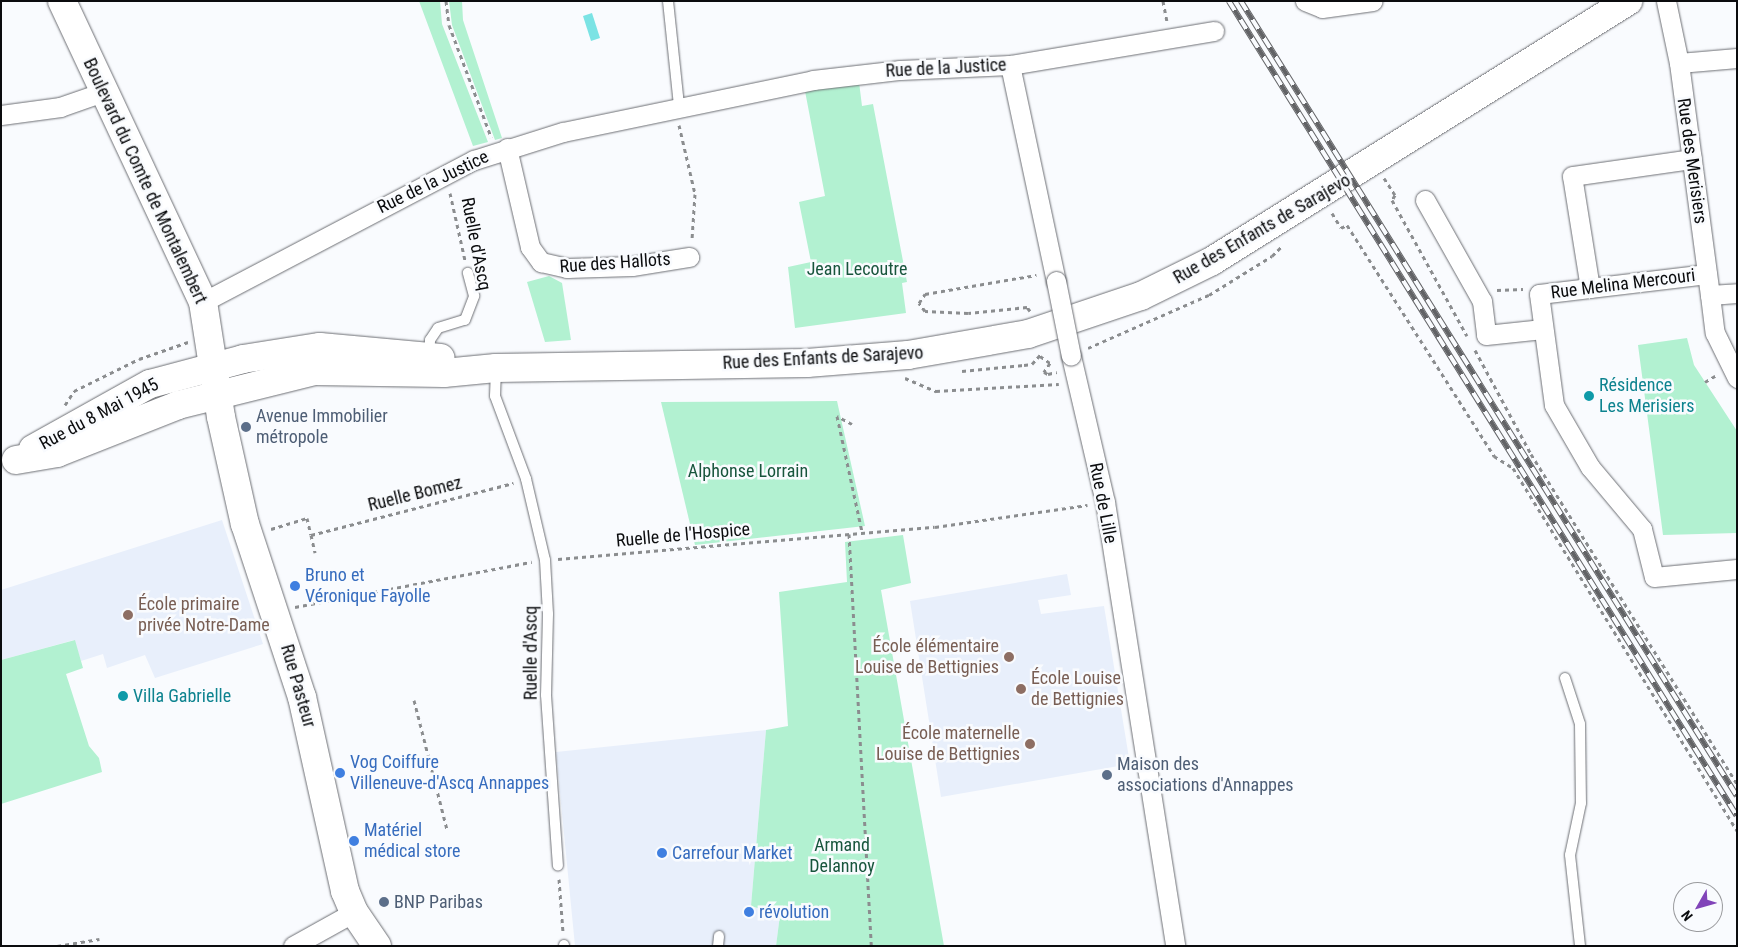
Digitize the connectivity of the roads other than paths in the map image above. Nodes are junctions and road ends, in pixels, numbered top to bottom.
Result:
1 (62, 1) edge
2 (668, 1) edge
3 (1373, 1) edge
4 (1628, 1) edge
5 (1666, 1) edge
6 (1307, 3) edge
7 (1214, 31) dead end
8 (1737, 58) edge
9 (1679, 63) junction
10 (1010, 65) junction
11 (103, 92) junction
12 (677, 107) junction
13 (1, 115) edge
14 (502, 149) junction
15 (1692, 159) junction
16 (1425, 200) dead end
17 (689, 257) road end
18 (468, 273) road end
19 (1707, 274) junction
20 (1590, 288) junction
21 (1737, 293) edge
22 (1710, 295) junction
23 (203, 302) junction
24 (1543, 329) junction
25 (429, 356) junction
26 (213, 366) junction
27 (496, 368) junction
28 (1737, 378) edge
29 (217, 394) junction
30 (8, 462) edge
31 (1737, 569) edge
32 (1565, 678) dead end
33 (558, 866) road end
34 (354, 912) junction
35 (294, 946) edge
36 (376, 946) edge
37 (1176, 946) edge
38 (1580, 946) edge

1 - 11 main road, Boulevard du Comte de Montalembert
2 - 12 lane
3 - 6 street
4 - 27 main road, Rue des Enfants de Sarajevo
5 - 9 street, Rue des Merisiers
7 - 10 street, Rue de la Justice
8 - 9 street
9 - 15 street, Rue des Merisiers
10 - 12 street, Rue de la Justice
10 - 37 street, Rue de Lille, bridge
11 - 13 street
11 - 23 main road, Boulevard du Comte de Montalembert
12 - 14 street, Rue de la Justice
14 - 17 street, Rue des Hallots
14 - 23 street, Rue de la Justice
15 - 19 street, Rue des Merisiers
15 - 20 street
16 - 24 street
18 - 25 lane, Ruelle d'Ascq
19 - 20 street, Rue Melina Mercouri
19 - 22 street, Rue des Merisiers
20 - 24 street, Rue Melina Mercouri
21 - 22 street
22 - 28 street, Rue des Merisiers
23 - 26 main road, Boulevard du Comte de Montalembert
24 - 31 street, Rue Melina Mercouri
25 - 26 main road, Rue des Enfants de Sarajevo
25 - 27 main road, Rue des Enfants de Sarajevo
26 - 29 main road, Boulevard du Comte de Montalembert
26 - 30 main road, Rue du 8 Mai 1945
27 - 29 main road, Rue des Enfants de Sarajevo
27 - 33 lane, Ruelle d'Ascq
29 - 30 main road, Rue du 8 Mai 1945
29 - 34 main road, Rue Pasteur
32 - 38 lane
34 - 35 street
34 - 36 main road, Rue Pasteur

